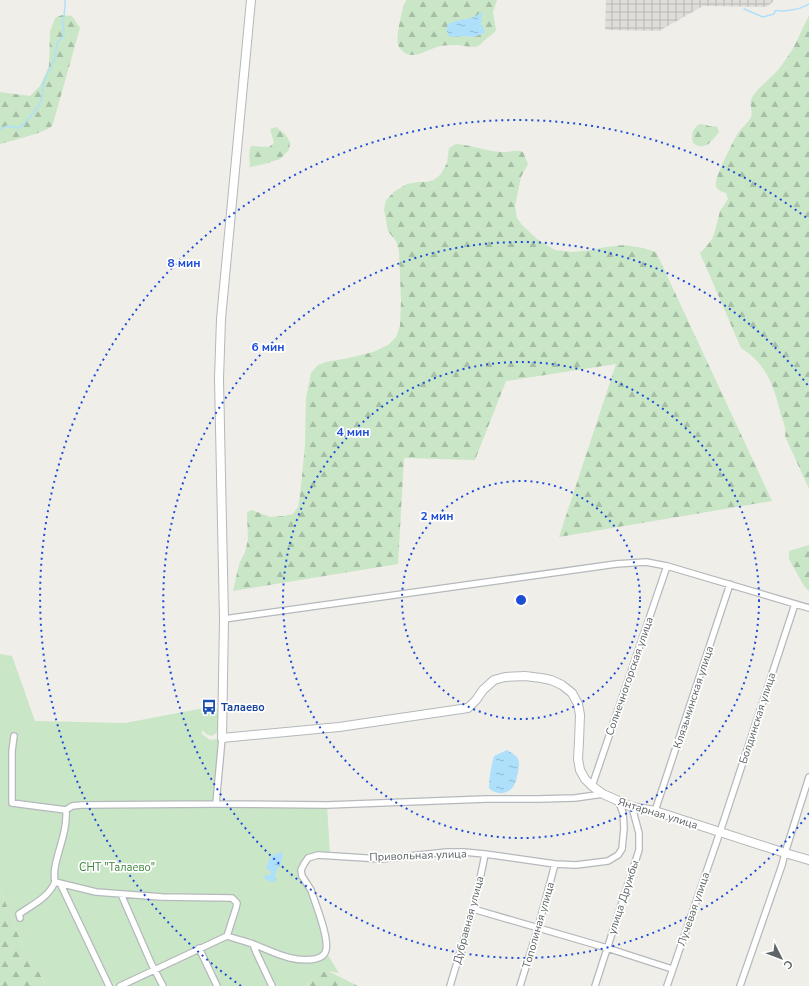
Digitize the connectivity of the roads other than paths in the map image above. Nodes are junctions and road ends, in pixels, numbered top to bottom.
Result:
1 (251, 0) edge
2 (667, 566) junction
3 (730, 584) junction
4 (795, 604) junction
5 (809, 608) edge
6 (224, 619) junction
7 (14, 736) dead end
8 (222, 738) junction
9 (809, 777) edge
10 (592, 786) junction
11 (603, 794) junction
12 (618, 800) junction
13 (216, 804) junction
14 (632, 807) junction
15 (66, 810) junction
16 (655, 811) junction
17 (720, 832) junction
18 (785, 853) junction
19 (485, 854) junction
20 (809, 860) edge
21 (555, 864) junction
22 (58, 884) junction
23 (121, 894) junction
24 (473, 909) junction
25 (20, 918) dead end
26 (538, 928) junction
27 (227, 936) junction
28 (253, 944) junction
29 (199, 948) junction
30 (607, 948) junction
31 (672, 969) junction
32 (155, 970) junction
33 (108, 986) edge
34 (120, 986) edge
35 (163, 986) edge
36 (217, 986) edge
37 (272, 986) edge
38 (450, 986) edge
39 (520, 986) edge
40 (595, 986) edge
41 (667, 986) edge
42 (740, 986) edge

1 - 6 street
2 - 3 street
2 - 6 street
2 - 10 street, Солнечногорская улица
3 - 4 street
3 - 16 street, Клязьминская улица
4 - 5 street
4 - 17 street, Болдинская улица
6 - 8 street
7 - 15 street
8 - 10 street, Янтарная улица
8 - 13 street
9 - 18 street
10 - 11 street, Янтарная улица
11 - 12 street, Янтарная улица
11 - 13 street
12 - 14 street, Янтарная улица
12 - 21 street, Привольная улица
13 - 15 street
14 - 16 street, Янтарная улица
14 - 30 street, улица Дружбы
15 - 22 street
16 - 17 street, Янтарная улица
17 - 18 street, Янтарная улица
17 - 31 street, Лучевая улица
18 - 20 street, Янтарная улица
18 - 42 street
19 - 21 street, Привольная улица
19 - 24 street, Дубравная улица
19 - 28 street, Привольная улица
21 - 26 street, Тополиная улица
22 - 23 street
22 - 25 street
22 - 33 street
23 - 27 street
23 - 32 street
24 - 26 street
24 - 38 street, Дубравная улица
26 - 30 street
26 - 39 street, Тополиная улица
27 - 28 street
27 - 29 street
28 - 37 street
29 - 32 street
29 - 36 street
30 - 31 street
30 - 40 street, улица Дружбы
31 - 41 street, Лучевая улица
32 - 34 street
32 - 35 street

